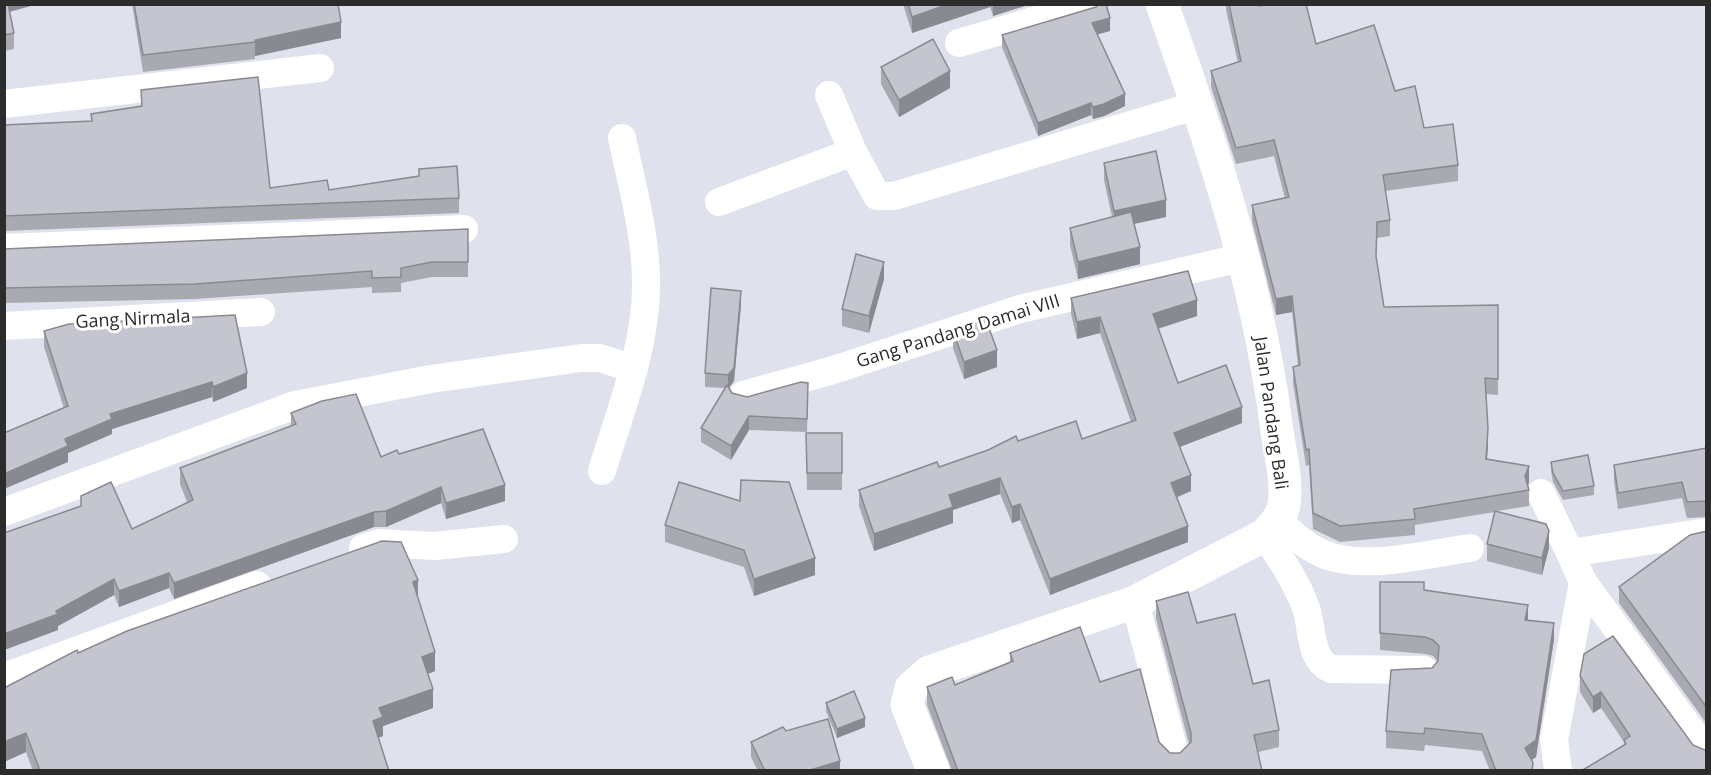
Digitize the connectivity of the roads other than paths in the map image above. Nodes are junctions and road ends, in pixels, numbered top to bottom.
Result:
1 (1090, 4) edge
2 (1162, 4) edge
3 (959, 43) dead end
4 (320, 68) dead end
5 (829, 95) dead end
6 (4, 104) edge
7 (1198, 105) junction
8 (622, 138) dead end
9 (853, 152) junction
10 (719, 202) dead end
11 (464, 229) edge
12 (4, 248) edge
13 (1245, 257) junction
14 (261, 312) dead end
15 (4, 326) edge
16 (634, 369) junction
17 (743, 394) edge
18 (602, 471) dead end
19 (1541, 493) dead end
20 (4, 512) edge
21 (1272, 528) junction
22 (1707, 532) edge
23 (504, 539) dead end
24 (1470, 549) dead end
25 (1570, 553) junction
26 (336, 558) edge
27 (281, 577) edge
28 (1583, 582) junction
29 (1135, 602) junction
30 (1424, 670) edge
31 (4, 677) edge
32 (1707, 751) edge
33 (1175, 755) edge
34 (933, 771) edge
35 (1558, 771) edge

1 - 3 street
2 - 7 street, Jalan Pandang Bali
4 - 6 street
5 - 9 street
7 - 9 street
7 - 13 street, Jalan Pandang Bali
8 - 16 street
9 - 10 street
11 - 12 street
13 - 17 street, Gang Pandang Damai VIII
13 - 21 street, Jalan Pandang Bali
14 - 15 street, Gang Nirmala
16 - 18 street
16 - 20 street
19 - 25 street
21 - 24 street
21 - 29 street
21 - 30 street
22 - 25 street
23 - 26 street
25 - 28 street
27 - 31 street
28 - 32 street
28 - 35 street
29 - 33 street
29 - 34 street

